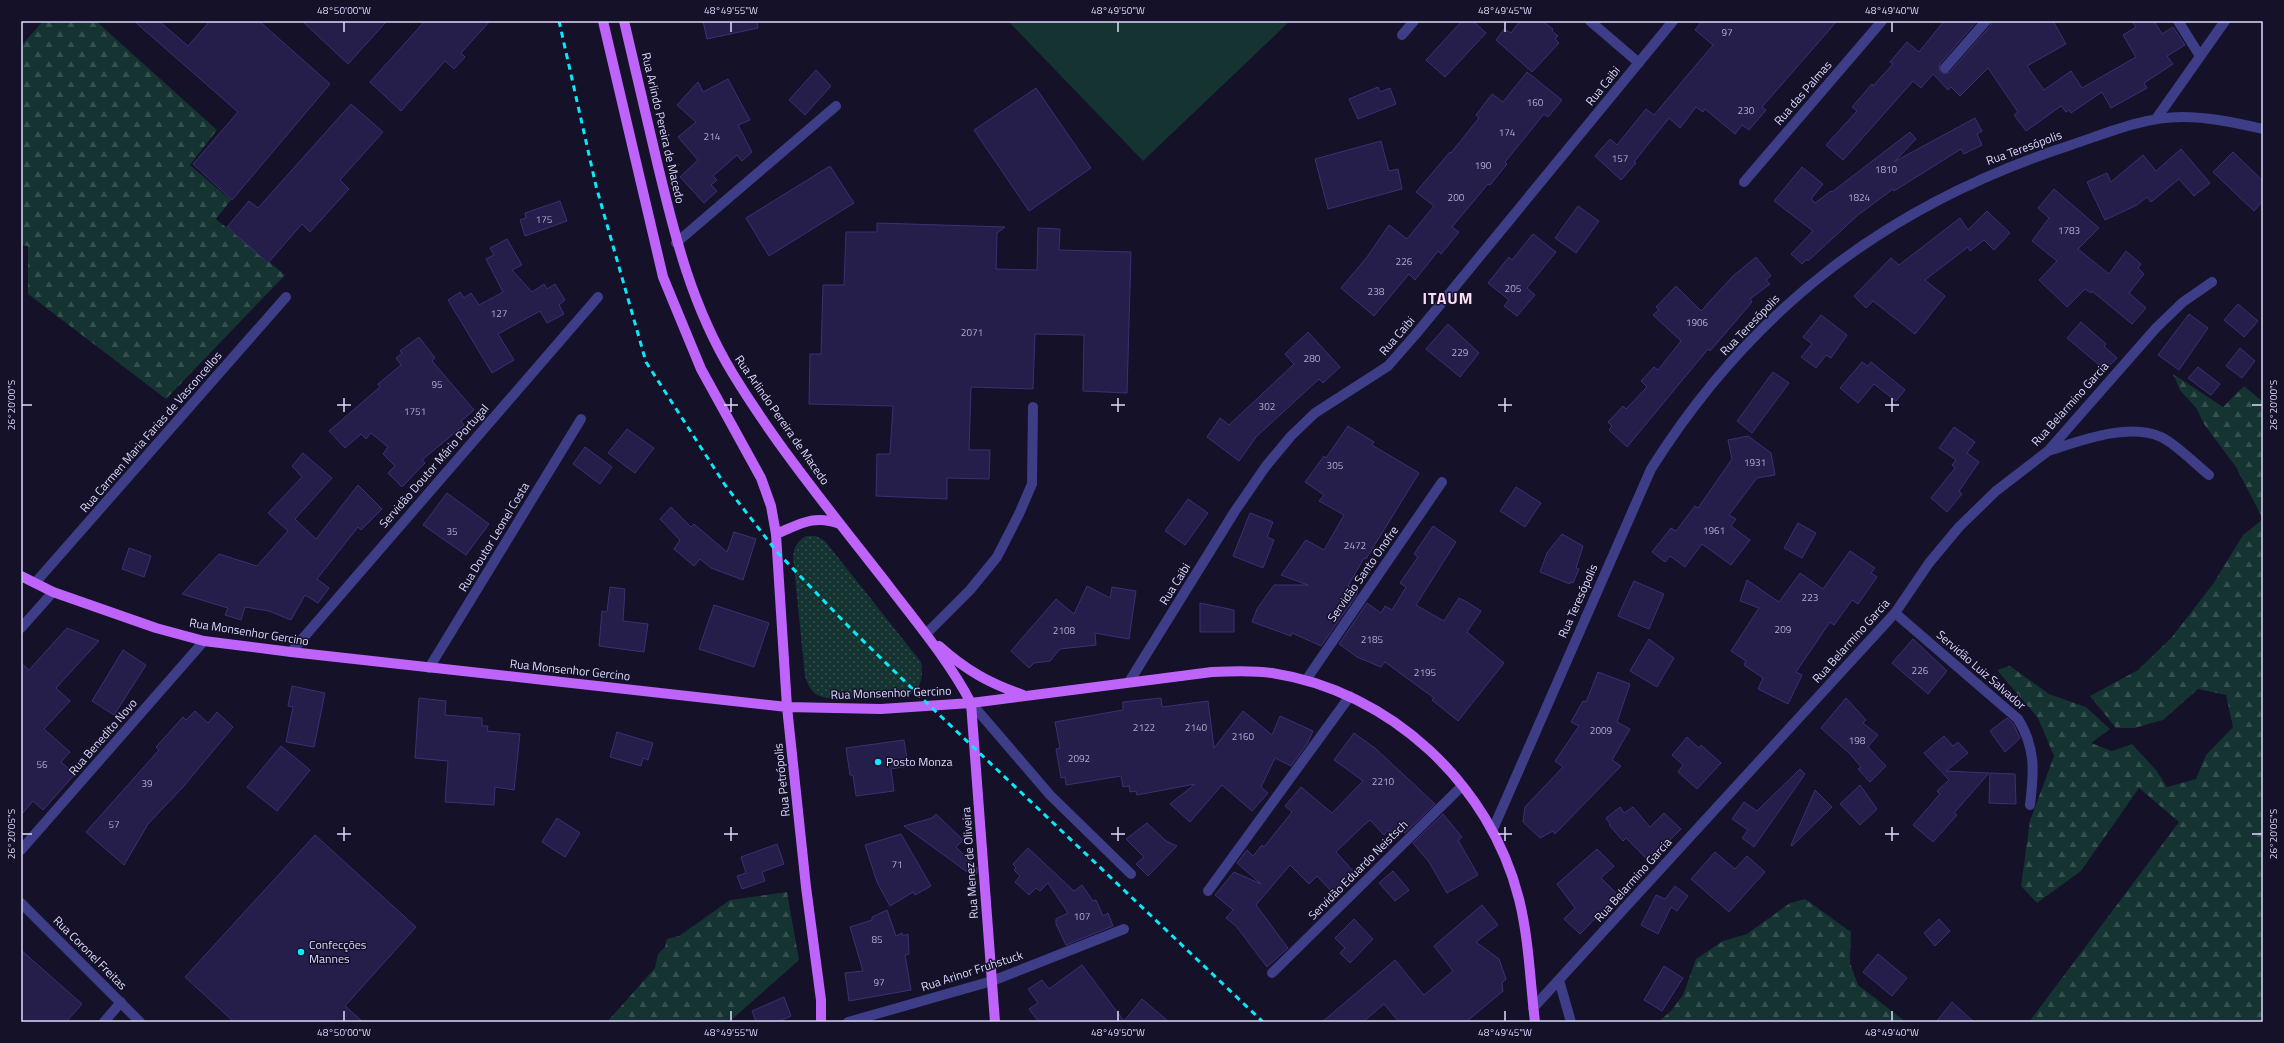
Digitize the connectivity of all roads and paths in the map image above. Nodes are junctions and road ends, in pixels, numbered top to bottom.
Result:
1 (604, 21) edge
2 (624, 21) edge
3 (1414, 21) edge
4 (1590, 21) edge
5 (1673, 21) edge
6 (1882, 21) edge
7 (1986, 21) edge
8 (2178, 21) edge
9 (2225, 21) edge
10 (1402, 35) dead end
11 (2200, 56) junction
12 (1639, 63) junction
13 (1945, 68) dead end
14 (836, 106) dead end
15 (2156, 119) junction
16 (2263, 129) edge
17 (1744, 182) dead end
18 (676, 243) junction
19 (2212, 282) dead end
20 (286, 297) dead end
21 (598, 297) dead end
22 (1033, 407) dead end
23 (581, 419) dead end
24 (2048, 451) junction
25 (2209, 475) dead end
26 (1442, 482) dead end
27 (840, 524) junction
28 (776, 534) junction
29 (21, 576) edge
30 (35, 583) junction
31 (53, 592) junction
32 (1895, 613) junction
33 (21, 628) edge
34 (926, 634) junction
35 (204, 640) junction
36 (291, 652) junction
37 (429, 668) junction
38 (1306, 680) junction
39 (1130, 682) junction
40 (1025, 696) junction
41 (1350, 696) junction
42 (971, 703) junction
43 (787, 707) junction
44 (1462, 786) junction
45 (2030, 805) dead end
46 (1493, 829) junction
47 (21, 850) edge
48 (1131, 874) dead end
49 (1208, 891) dead end
50 (21, 903) edge
51 (1124, 929) dead end
52 (1272, 973) dead end
53 (1559, 980) junction
54 (992, 981) junction
55 (122, 1002) junction
56 (1533, 1008) junction
57 (104, 1022) edge
58 (140, 1022) edge
59 (821, 1022) edge
60 (848, 1022) edge
61 (995, 1022) edge
62 (1534, 1022) edge
63 (1571, 1022) edge

1 - 28 main road
2 - 18 main road, Rua Arlindo Pereira de Macedo
3 - 10 street
4 - 12 street
5 - 12 street, Rua Caibi
6 - 17 street, Rua das Palmas
7 - 13 street
8 - 11 street
9 - 11 street
11 - 15 street
12 - 39 street, Rua Caibi
14 - 18 street
15 - 16 street, Rua Teresópolis
15 - 46 street, Rua Teresópolis
18 - 27 main road, Rua Arlindo Pereira de Macedo
19 - 24 street, Rua Belarmino Garcia
20 - 30 street, Rua Carmen Maria Farias de Vasconcellos
21 - 36 street, Servidão Doutor Mário Portugal
22 - 34 street
23 - 37 street, Rua Doutor Leonel Costa
24 - 25 street
24 - 32 street, Rua Belarmino Garcia
26 - 38 street, Servidão Santo Onofre
27 - 28 main road
27 - 34 main road, Rua Arlindo Pereira de Macedo
28 - 43 main road, Rua Petrópolis
29 - 30 main road, Rua Monsenhor Gercino
30 - 31 main road, Rua Monsenhor Gercino
31 - 33 street
31 - 35 main road, Rua Monsenhor Gercino
32 - 45 street, Servidão Luiz Salvador
32 - 53 street, Rua Belarmino Garcia
34 - 40 main road
34 - 42 main road, Rua Arlindo Pereira de Macedo
35 - 36 main road, Rua Monsenhor Gercino
35 - 47 street, Rua Benedito Novo
36 - 37 main road, Rua Monsenhor Gercino
37 - 43 main road, Rua Monsenhor Gercino
38 - 39 main road, Rua Monsenhor Gercino
38 - 41 main road, Rua Monsenhor Gercino
39 - 40 main road, Rua Monsenhor Gercino
40 - 42 main road, Rua Monsenhor Gercino
41 - 44 main road, Rua Monsenhor Gercino
41 - 49 street
42 - 43 main road, Rua Monsenhor Gercino
42 - 48 street
42 - 54 main road, Rua Menez de Oliveira
43 - 59 main road, Rua Petrópolis
44 - 46 main road, Rua Monsenhor Gercino
44 - 52 street, Servidão Eduardo Neistsch
46 - 56 main road, Rua Monsenhor Gercino
50 - 55 street, Rua Coronel Freitas
51 - 54 street, Rua Arinor Fruhstuck
53 - 56 street, Rua Belarmino Garcia
53 - 63 street
54 - 60 street, Rua Arinor Fruhstuck
54 - 61 main road, Rua Menez de Oliveira
55 - 57 street
55 - 58 street, Rua Coronel Freitas
56 - 62 main road, Rua Monsenhor Gercino

